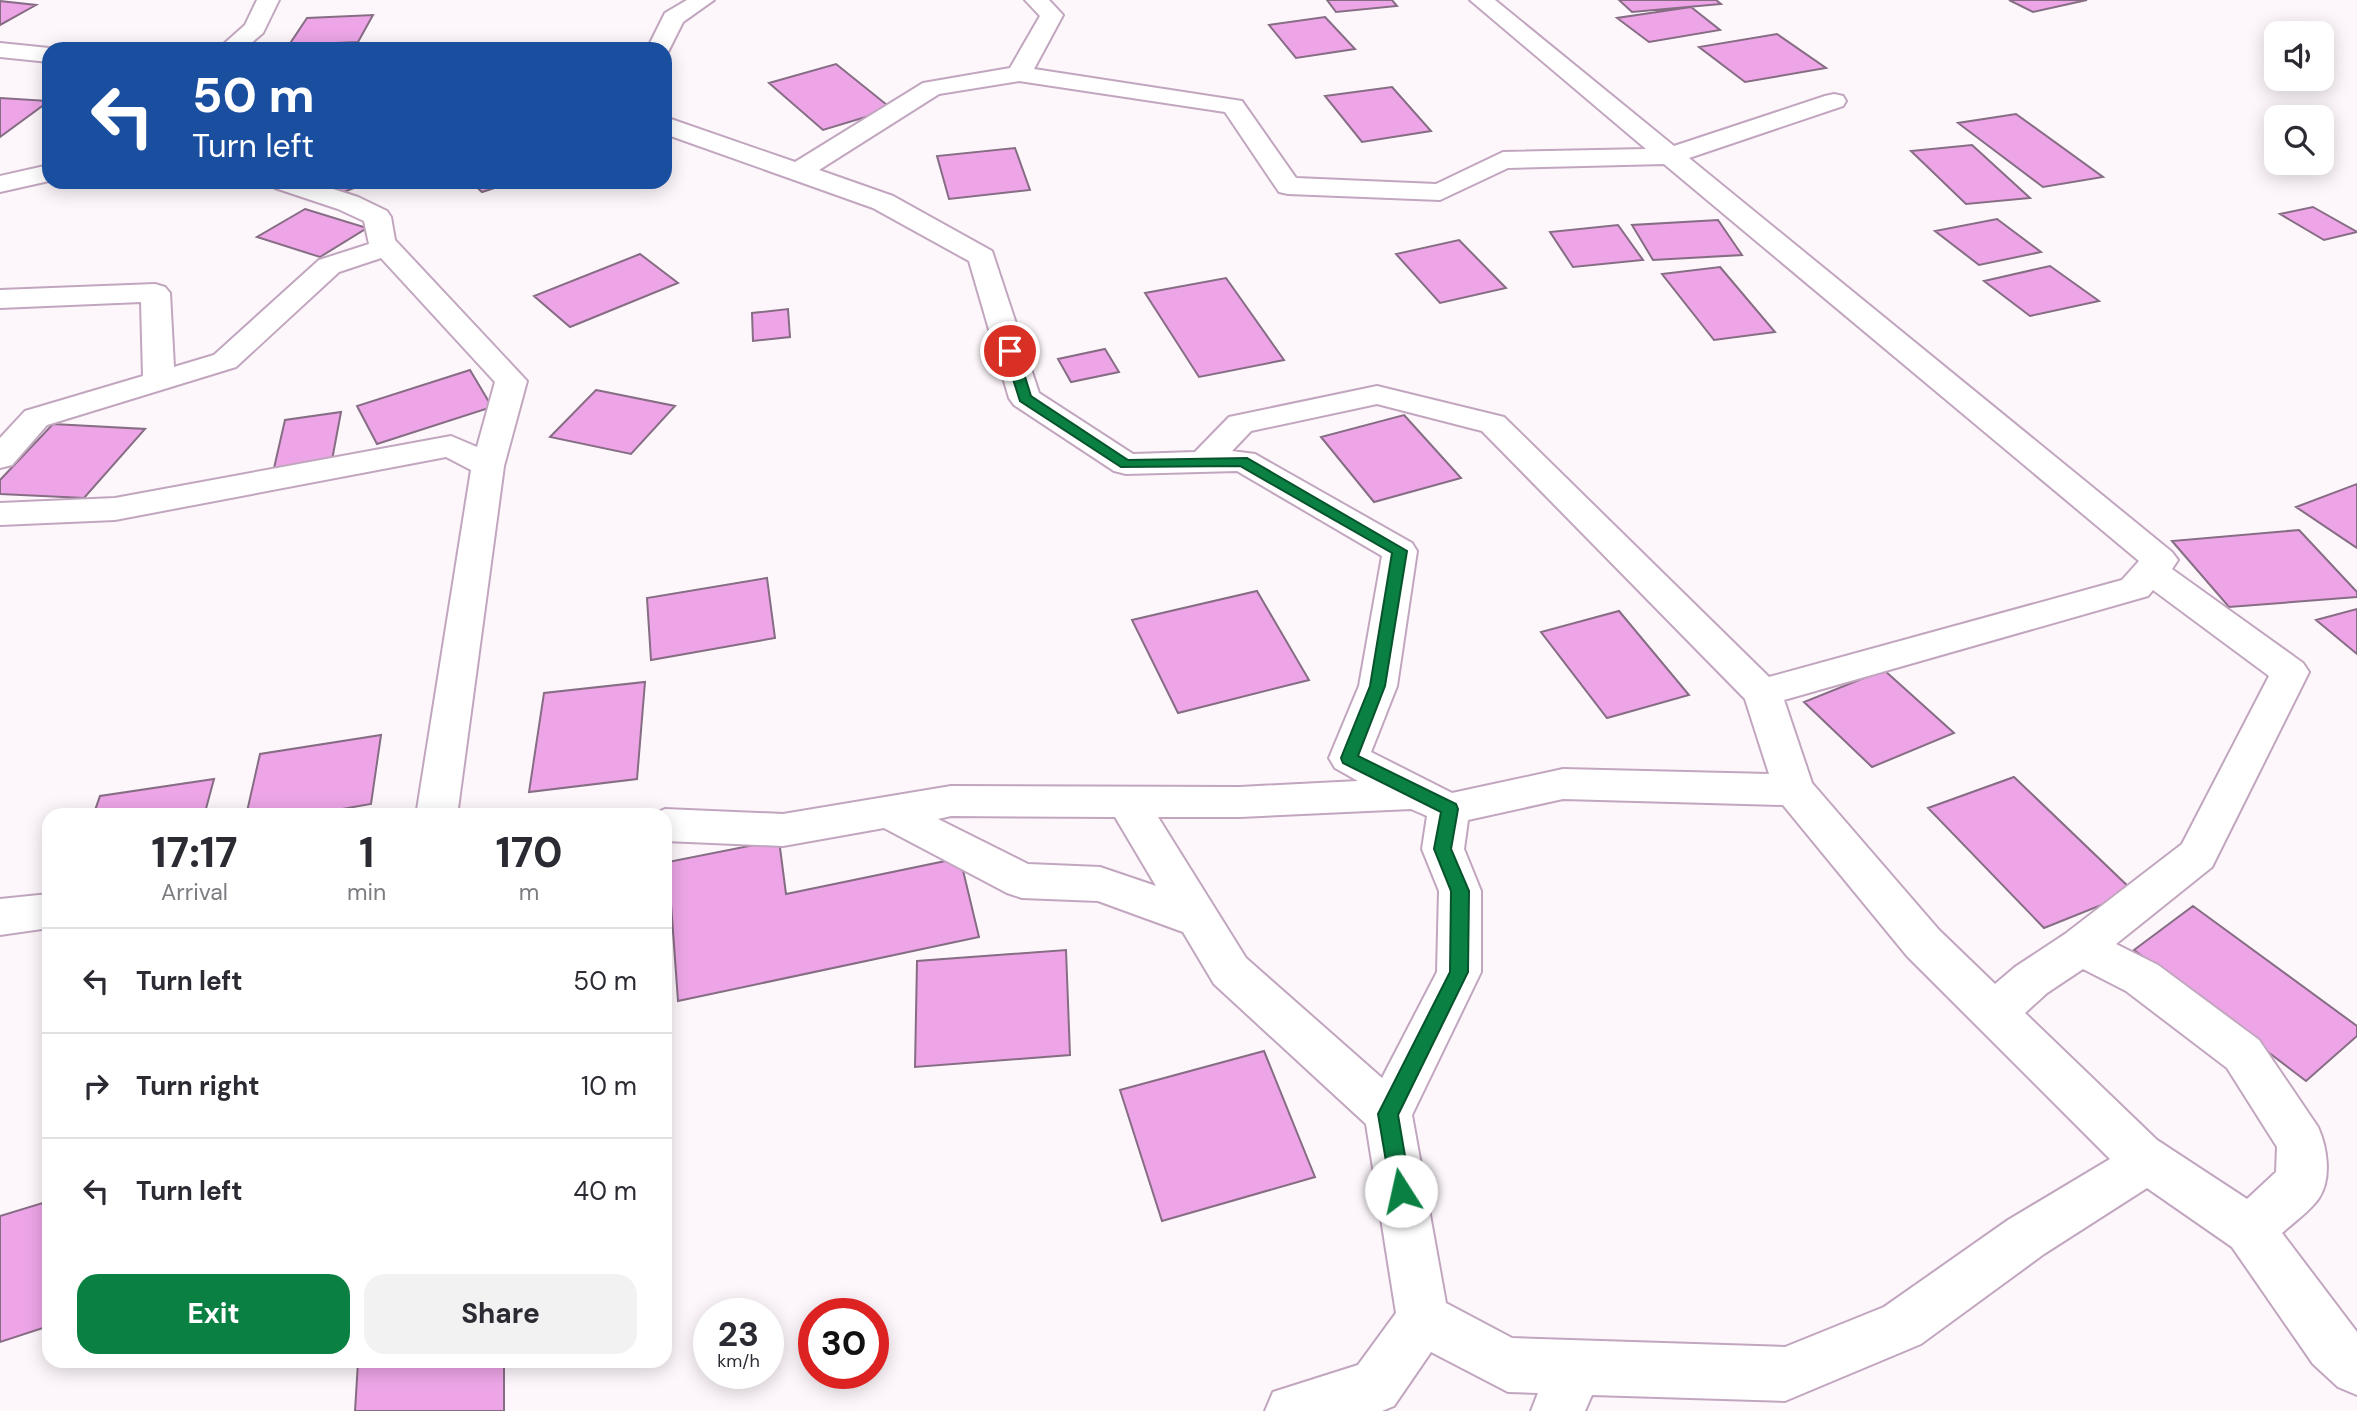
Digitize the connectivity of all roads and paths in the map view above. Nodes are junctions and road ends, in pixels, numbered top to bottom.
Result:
1 (268, 0) edge
2 (703, 0) edge
3 (1036, 0) edge
4 (1481, 0) edge
5 (238, 42) edge
6 (662, 42) edge
7 (0, 50) edge
8 (42, 54) edge
9 (1019, 74) junction
10 (1834, 101) dead end
11 (672, 127) edge
12 (1669, 156) junction
13 (798, 172) junction
14 (42, 175) edge
15 (0, 184) edge
16 (305, 189) edge
17 (387, 247) junction
18 (0, 299) edge
19 (159, 381) junction
20 (0, 458) edge
21 (1204, 463) junction
22 (488, 466) junction
23 (0, 514) edge
24 (2151, 571) junction
25 (1762, 693) junction
26 (1794, 790) junction
27 (1433, 801) junction
28 (1127, 802) junction
29 (437, 808) edge
30 (888, 812) junction
31 (672, 825) edge
32 (42, 912) edge
33 (0, 917) edge
34 (1198, 919) junction
35 (2081, 947) junction
36 (1994, 1013) junction
37 (1388, 1114) junction
38 (2140, 1156) junction
39 (2250, 1230) junction
40 (1423, 1319) junction
41 (2357, 1368) edge
42 (1567, 1389) edge
43 (1292, 1411) edge

1 - 5 street
2 - 6 street
3 - 9 street
4 - 12 street
7 - 8 street
9 - 12 street
9 - 13 street
10 - 12 street
11 - 13 street
12 - 24 street
13 - 21 street
14 - 15 street
16 - 17 street
17 - 19 street
17 - 22 street
18 - 19 street
19 - 20 street
21 - 25 street
21 - 27 street
22 - 23 street
22 - 29 street
24 - 25 street
24 - 35 street
25 - 26 street
26 - 27 street
26 - 36 street
27 - 28 street
27 - 37 street
28 - 30 street
28 - 34 street
30 - 31 street
30 - 34 street
32 - 33 street
34 - 37 street
35 - 36 street
35 - 39 street
36 - 38 street
37 - 40 street
38 - 39 street
38 - 42 street
39 - 41 street
40 - 42 street
40 - 43 street

